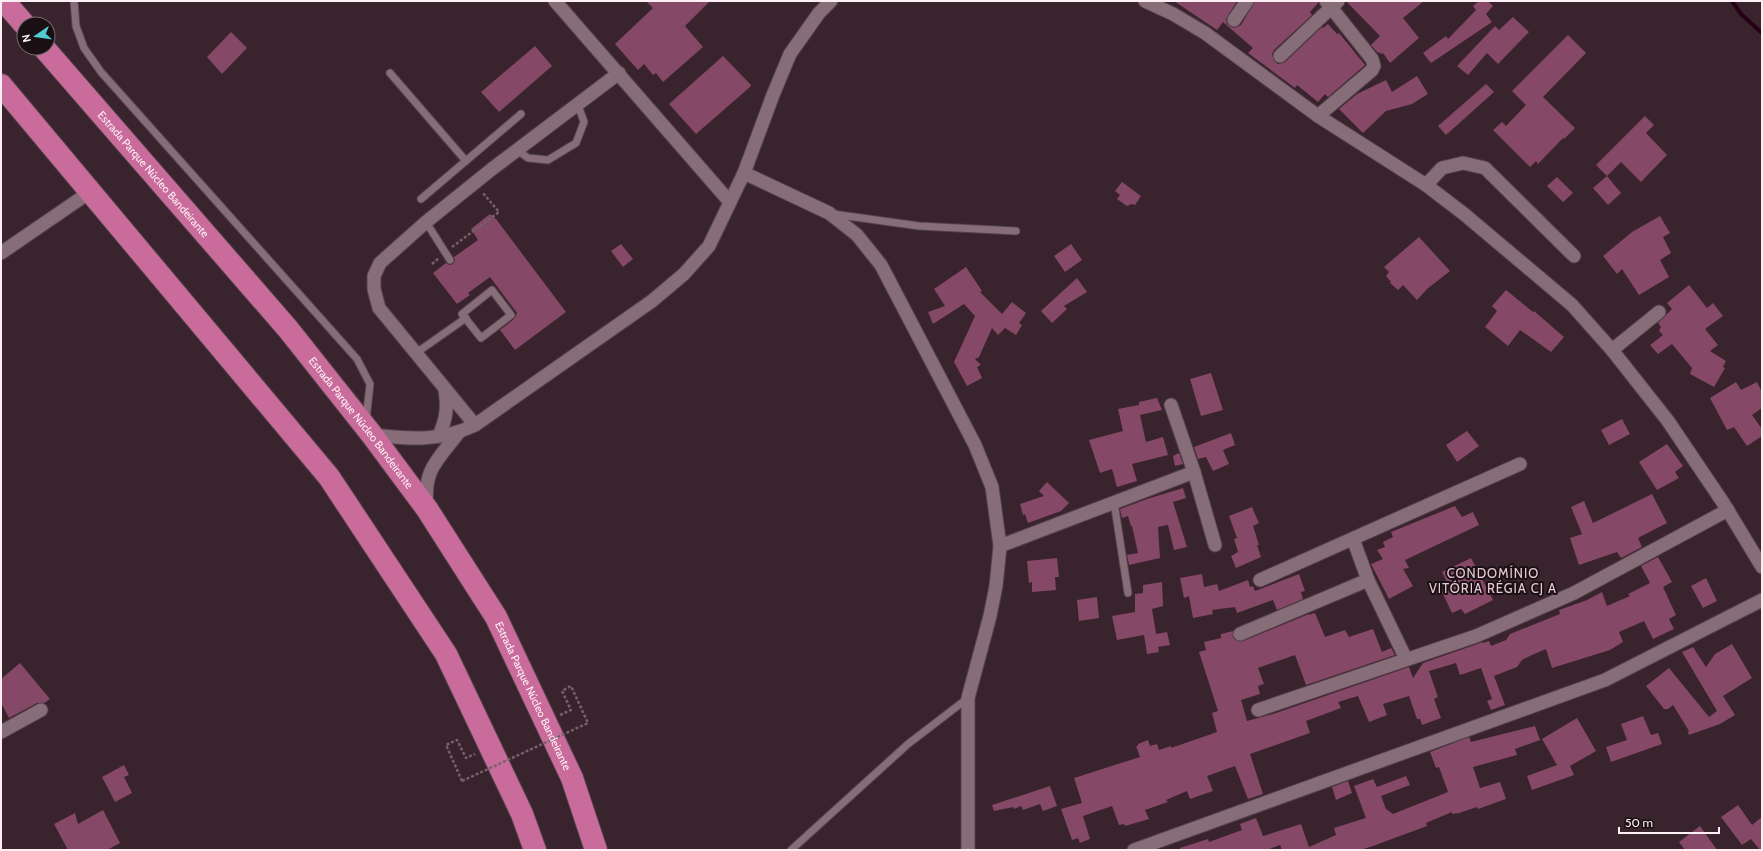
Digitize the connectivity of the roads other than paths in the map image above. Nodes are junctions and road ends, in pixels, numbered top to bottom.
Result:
1 (4, 1) edge
2 (74, 1) edge
3 (556, 1) edge
4 (831, 1) edge
5 (1145, 1) edge
6 (1247, 1) edge
7 (1331, 3) edge
8 (17, 16) edge
9 (1234, 20) dead end
10 (51, 56) edge
11 (1280, 56) dead end
12 (390, 73) dead end
13 (619, 73) junction
14 (1, 85) edge
15 (578, 104) junction
16 (521, 114) dead end
17 (1318, 116) junction
18 (517, 150) junction
19 (466, 161) junction
20 (744, 173) junction
21 (1426, 185) junction
22 (90, 192) junction
23 (421, 199) dead end
24 (729, 201) junction
25 (829, 213) junction
26 (426, 222) junction
27 (1016, 231) dead end
28 (1, 253) edge
29 (1574, 256) dead end
30 (450, 260) dead end
31 (1659, 312) dead end
32 (466, 318) junction
33 (1612, 350) junction
34 (416, 353) junction
35 (445, 390) junction
36 (1171, 405) dead end
37 (475, 424) junction
38 (369, 431) junction
39 (459, 432) junction
40 (439, 436) junction
41 (1520, 464) dead end
42 (1194, 472) junction
43 (1114, 502) junction
44 (427, 509) junction
45 (1728, 510) junction
46 (1353, 539) junction
47 (1215, 545) dead end
48 (1000, 546) junction
49 (1762, 567) edge
50 (1260, 580) dead end
51 (1368, 580) junction
52 (1128, 593) dead end
53 (1762, 600) edge
54 (1240, 634) dead end
55 (1406, 659) junction
56 (968, 698) junction
57 (41, 710) dead end
58 (1258, 710) dead end
59 (1, 732) edge
60 (535, 850) edge
61 (596, 850) edge
62 (791, 850) edge
63 (968, 850) edge
64 (1134, 850) edge

1 - 8 highway
2 - 38 lane
3 - 13 street
4 - 20 street
5 - 17 street
6 - 9 street
7 - 11 street
7 - 17 street
10 - 38 highway, Estrada Parque Núcleo Bandeirante
12 - 19 lane
13 - 15 street
13 - 24 street
14 - 22 highway
15 - 18 street
15 - 18 lane
16 - 19 lane
17 - 21 street
18 - 26 street
19 - 23 lane
20 - 24 street
20 - 25 street
21 - 29 street
21 - 33 street
22 - 28 street
22 - 60 highway
24 - 37 street
25 - 27 lane
25 - 48 street
26 - 30 lane
26 - 34 street
31 - 33 street
32 - 32 lane
32 - 34 lane
33 - 45 street
34 - 35 street
35 - 37 street
35 - 40 street
36 - 42 street
37 - 39 street
38 - 40 street
38 - 44 highway, Estrada Parque Núcleo Bandeirante
39 - 40 street
39 - 44 street
41 - 46 street
42 - 43 street
42 - 47 street
43 - 48 street
43 - 52 lane
44 - 61 highway, Estrada Parque Núcleo Bandeirante
45 - 49 street
45 - 55 street
46 - 50 street
46 - 51 street
48 - 56 street
51 - 54 street
51 - 55 street
53 - 64 street
55 - 58 street
56 - 62 lane
56 - 63 street
57 - 59 street

